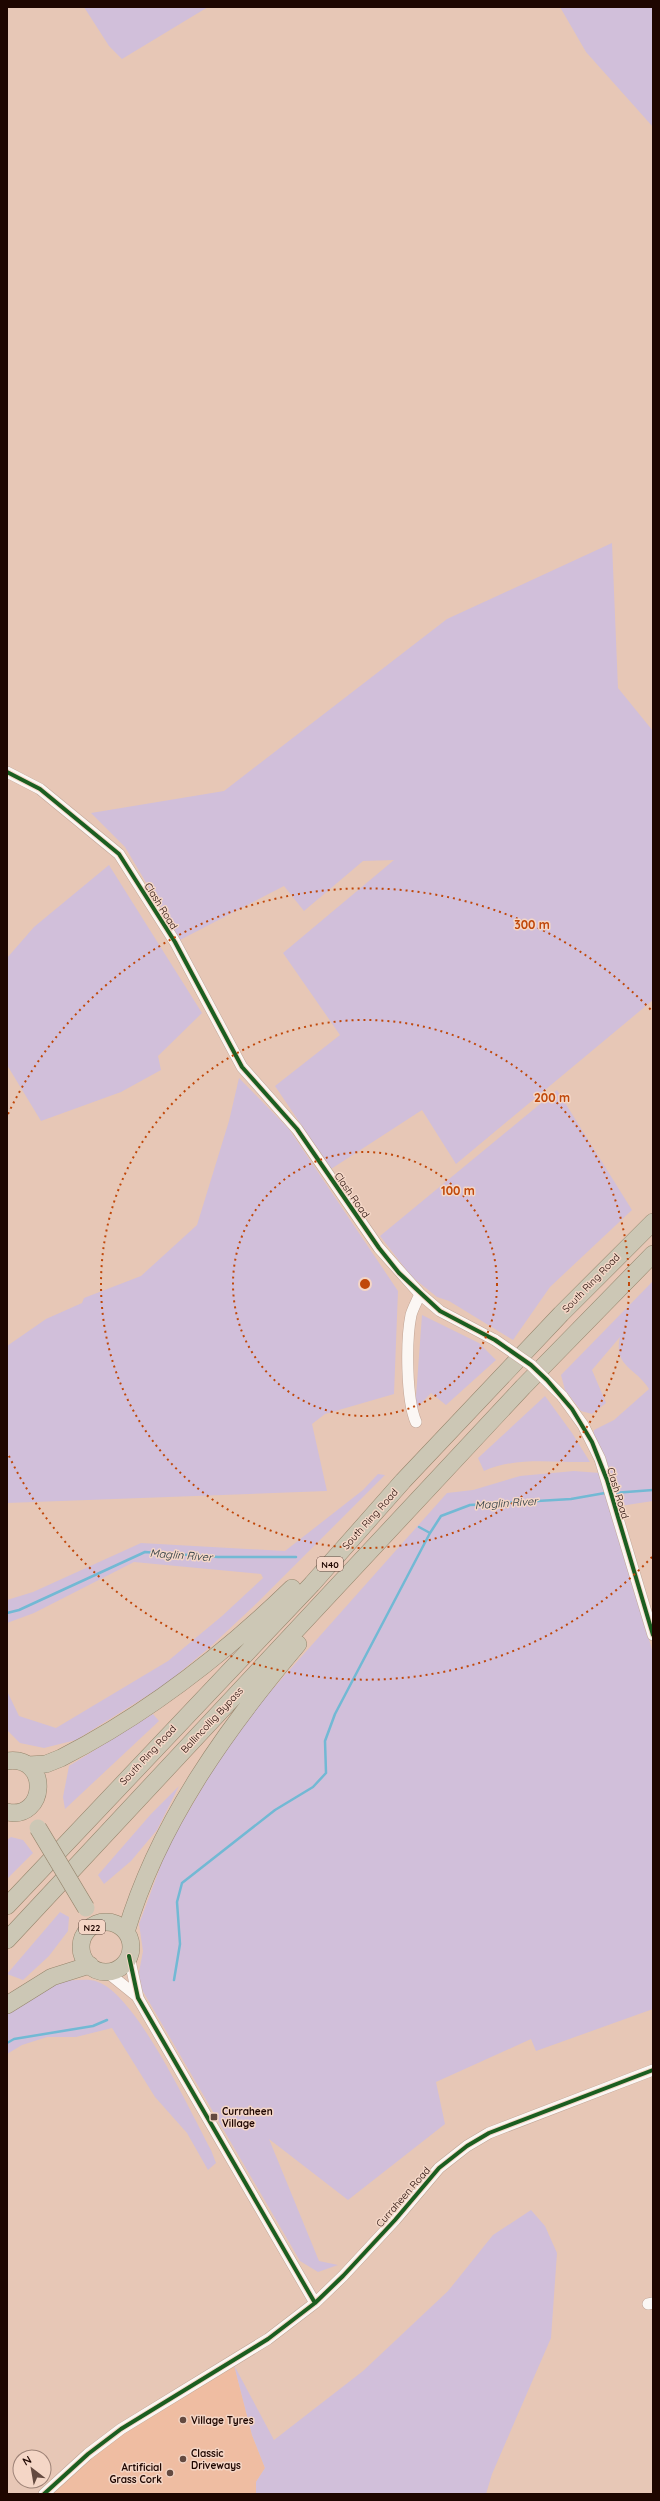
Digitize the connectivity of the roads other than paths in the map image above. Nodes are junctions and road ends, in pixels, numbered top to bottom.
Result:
1 (7, 772) edge
2 (653, 1222) edge
3 (653, 1254) edge
4 (420, 1294) junction
5 (416, 1422) dead end
6 (403, 1481) junction
7 (418, 1501) junction
8 (653, 1635) edge
9 (14, 1760) edge
10 (36, 1799) junction
11 (13, 1812) edge
12 (38, 1828) junction
13 (7, 1906) edge
14 (86, 1908) junction
15 (109, 1922) junction
16 (87, 1931) junction
17 (126, 1932) junction
18 (7, 1940) edge
19 (130, 1956) junction
20 (90, 1966) junction
21 (106, 1972) junction
22 (138, 1998) junction
23 (7, 2004) edge
24 (653, 2070) edge
25 (315, 2302) junction
26 (44, 2494) edge

1 - 4 street, Clash Road
2 - 6 highway, South Ring Road / N40
3 - 7 highway, N40
4 - 5 street
4 - 8 street, Clash Road, bridge
6 - 9 highway
6 - 13 highway, South Ring Road / N40
7 - 17 highway
7 - 18 highway, Ballincollig Bypass / N40
9 - 10 highway, N22
10 - 11 highway, N22
10 - 12 highway, N22
11 - 12 highway, N22
12 - 14 highway, N22, bridge
14 - 15 highway, N22
14 - 16 highway, N22
15 - 16 highway, N22
15 - 17 highway, N22
16 - 20 highway, N22
17 - 19 highway
19 - 21 highway
19 - 22 street
20 - 21 highway
20 - 23 highway
21 - 22 street
22 - 25 street
24 - 25 street, Curraheen Road
25 - 26 street, Curraheen Road

